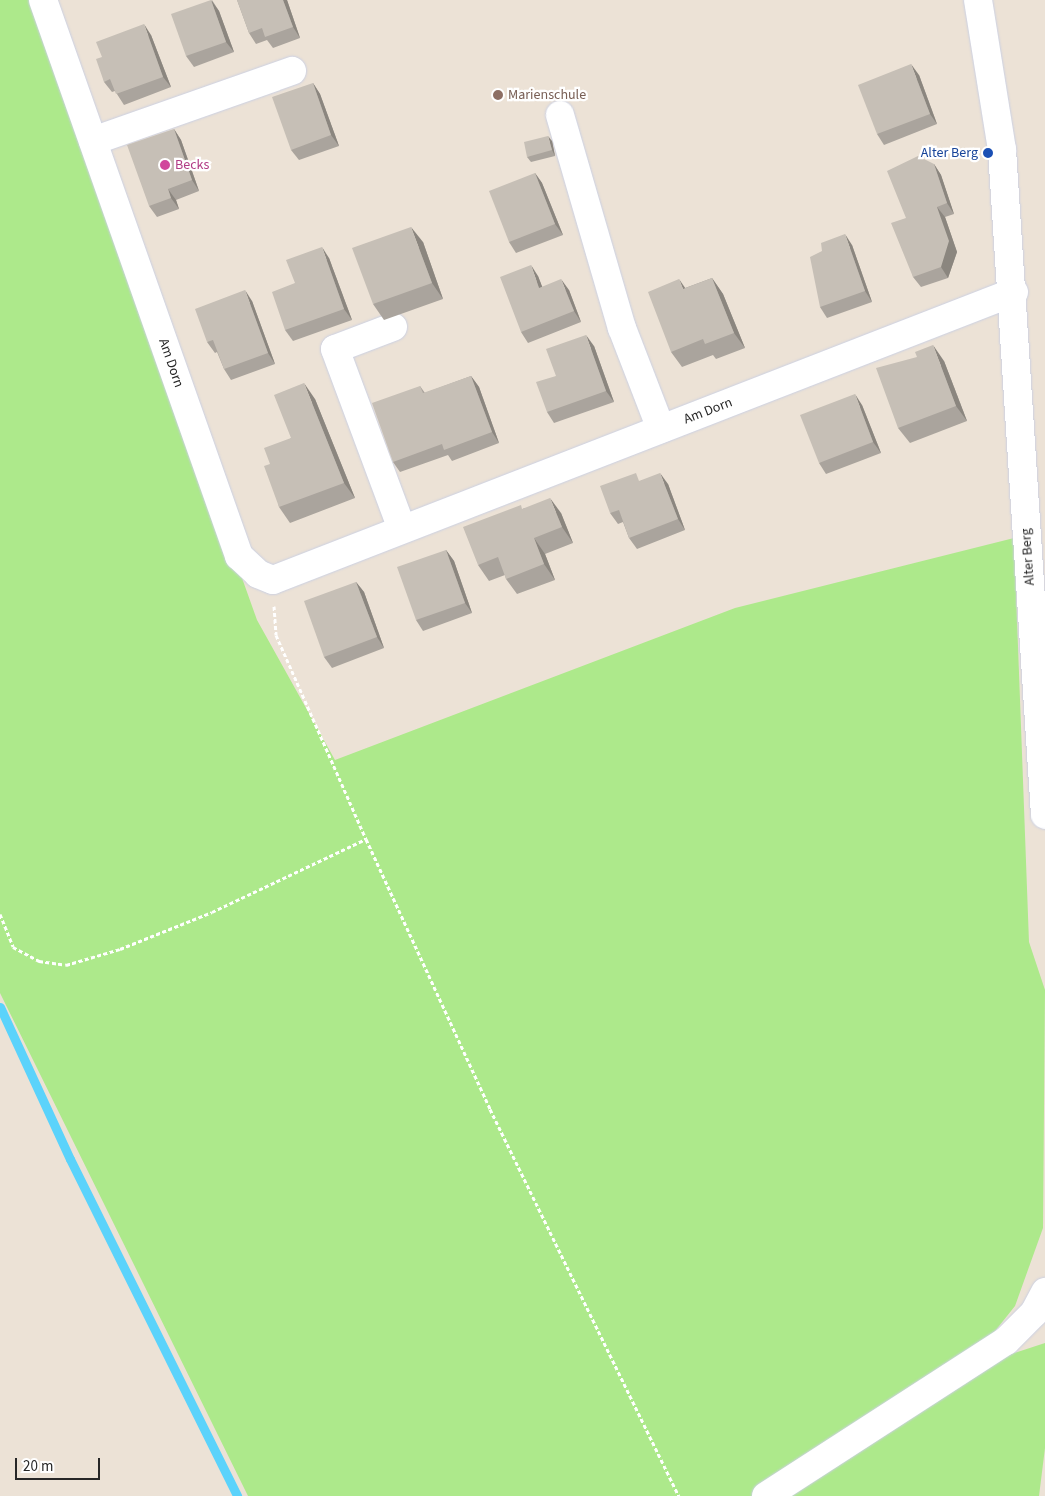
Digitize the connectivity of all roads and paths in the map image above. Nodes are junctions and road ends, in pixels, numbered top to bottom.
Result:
1 (43, 0) edge
2 (978, 0) edge
3 (292, 71) dead end
4 (560, 115) dead end
5 (92, 141) junction
6 (1014, 292) junction
7 (393, 327) dead end
8 (661, 429) junction
9 (1035, 516) edge
10 (402, 529) junction
11 (272, 580) junction
12 (1045, 815) edge
13 (366, 839) junction
14 (0, 914) edge
15 (1045, 1292) edge
16 (679, 1496) edge
17 (766, 1496) edge

1 - 5 street, Am Dorn
2 - 6 street, Alter Berg
3 - 5 street
4 - 8 street
5 - 11 street, Am Dorn
6 - 8 street, Am Dorn
6 - 9 street, Alter Berg
7 - 10 street
8 - 10 street, Am Dorn
9 - 12 street, Alter Berg
10 - 11 street, Am Dorn
11 - 13 path
13 - 14 path
13 - 16 path
15 - 17 street

